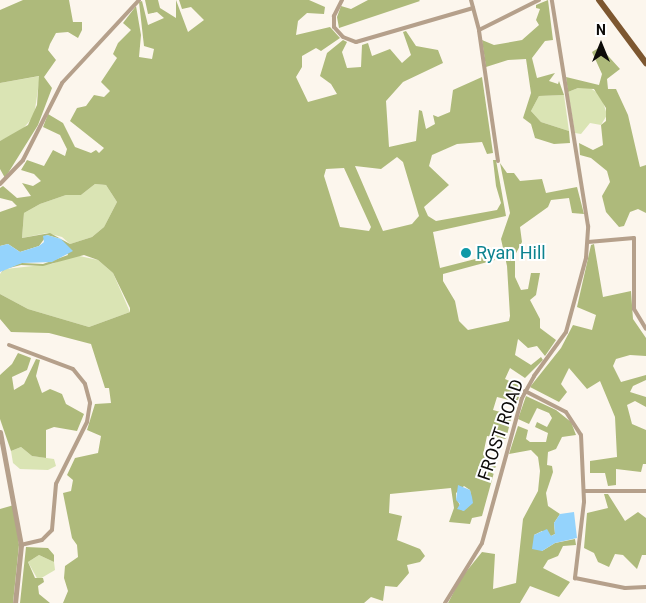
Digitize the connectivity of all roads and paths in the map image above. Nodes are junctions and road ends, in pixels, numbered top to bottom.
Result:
1 (138, 0) edge
2 (342, 0) edge
3 (471, 0) edge
4 (539, 0) edge
5 (552, 0) edge
6 (599, 0) edge
7 (473, 8) junction
8 (479, 30) junction
9 (646, 63) edge
10 (498, 161) dead end
11 (0, 184) edge
12 (588, 242) junction
13 (646, 329) edge
14 (9, 345) dead end
15 (525, 391) junction
16 (0, 432) edge
17 (584, 491) junction
18 (646, 491) edge
19 (21, 545) junction
20 (646, 587) edge
21 (15, 603) edge
22 (444, 603) edge

1 - 11 street
2 - 7 street
3 - 7 street
4 - 8 street
5 - 12 street, FROST ROAD
6 - 9 main road
7 - 8 street
8 - 10 street
12 - 13 street
12 - 15 street, FROST ROAD
14 - 19 street
15 - 17 street
15 - 22 street, FROST ROAD
16 - 19 street
17 - 18 street
17 - 20 street
19 - 21 street

